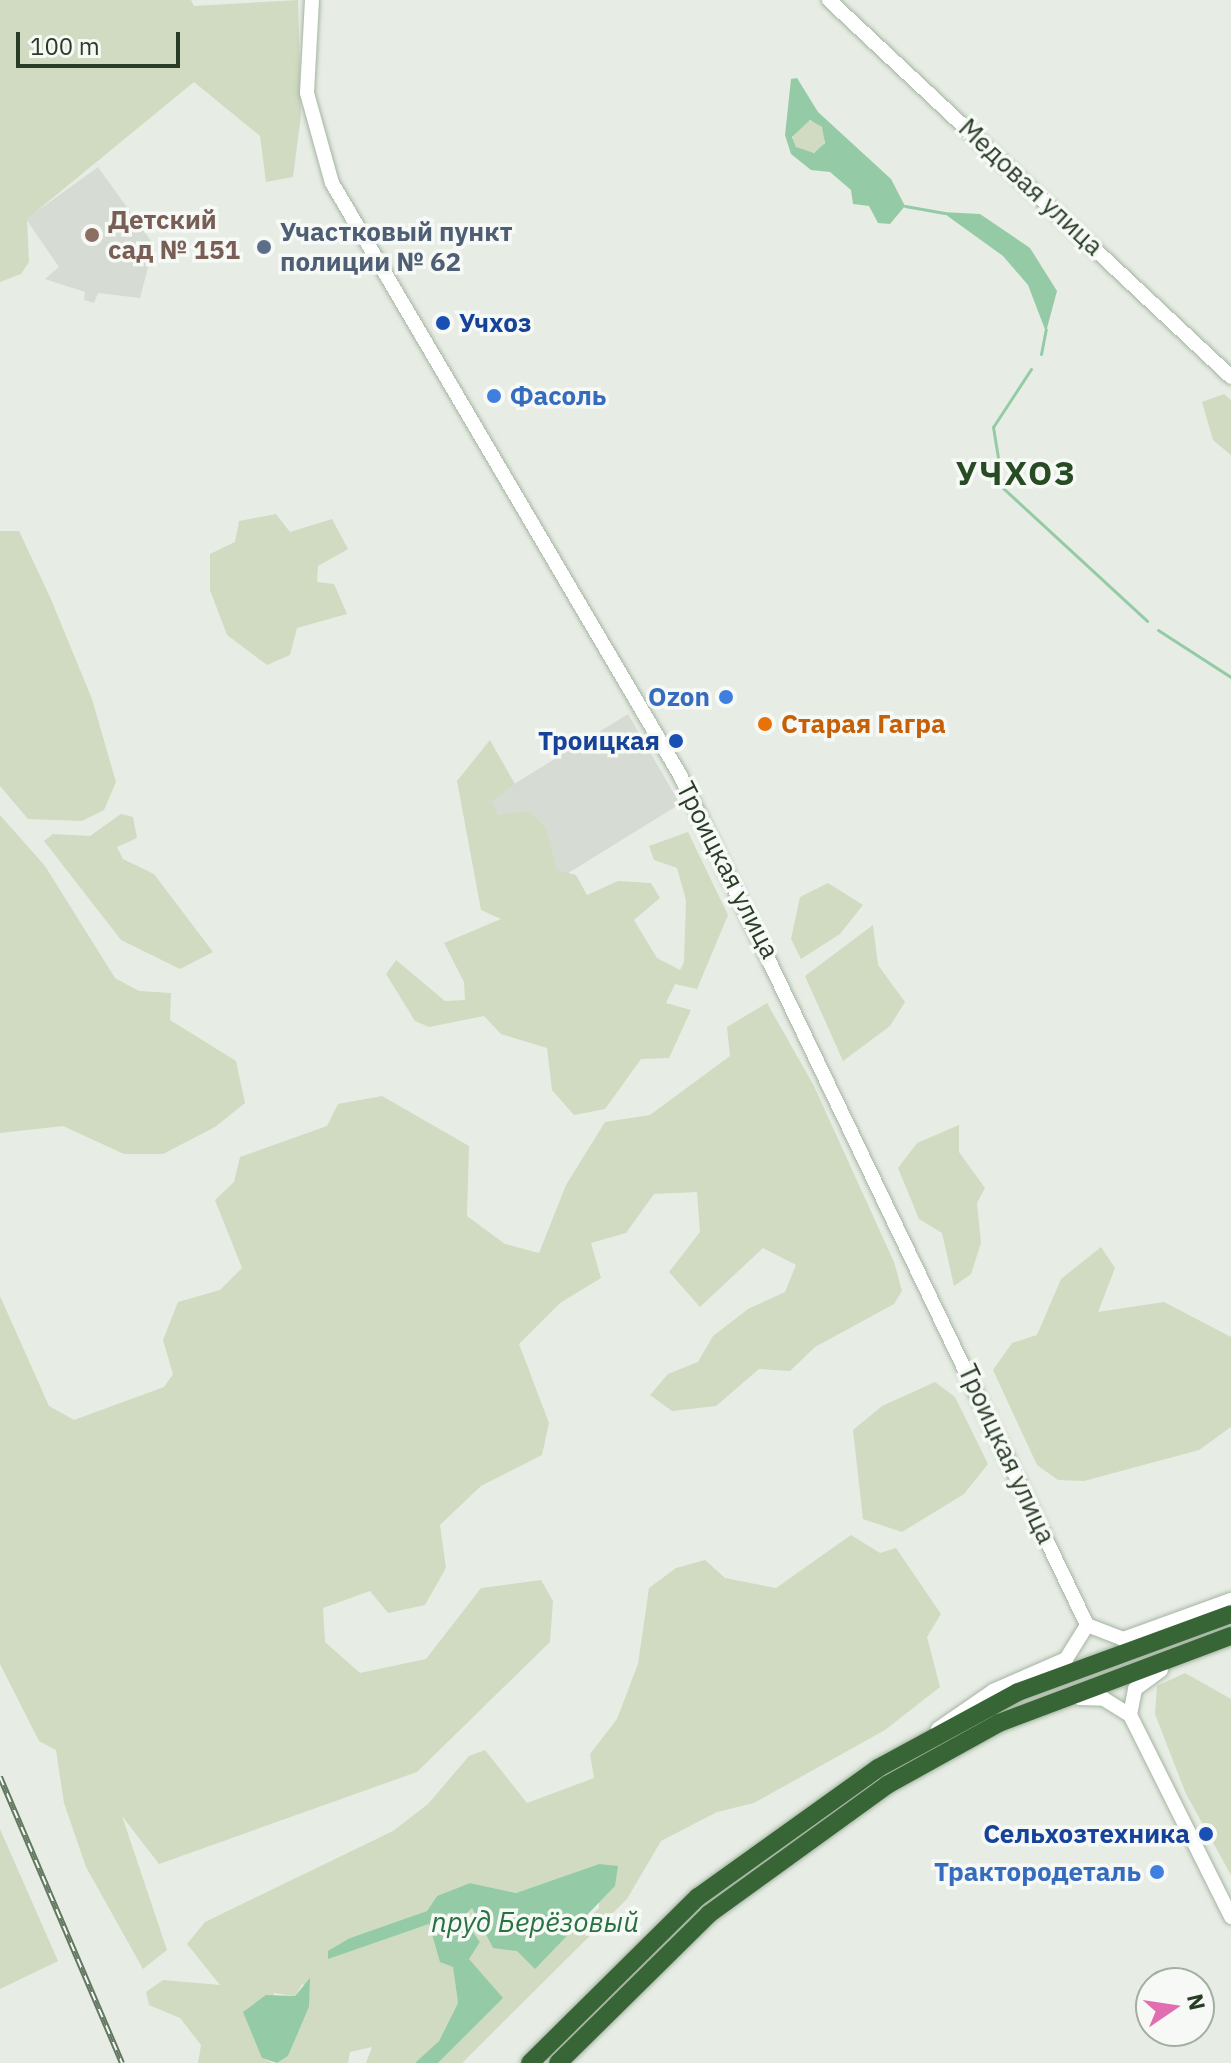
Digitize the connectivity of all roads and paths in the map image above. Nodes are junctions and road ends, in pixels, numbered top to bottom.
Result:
1 (312, 0) edge
2 (829, 0) edge
3 (1231, 377) edge
4 (1231, 1600) edge
5 (1231, 1614) edge
6 (1087, 1625) junction
7 (1231, 1636) edge
8 (1231, 1645) edge
9 (1130, 1715) junction
10 (963, 1740) junction
11 (922, 1742) junction
12 (1231, 1917) edge
13 (530, 2063) edge
14 (558, 2063) edge

1 - 6 street, Троицкая улица
2 - 3 street, Медовая улица
4 - 6 street
5 - 11 highway
6 - 11 street
7 - 10 highway
8 - 9 street
9 - 10 street
9 - 12 street
10 - 14 highway
11 - 13 highway

